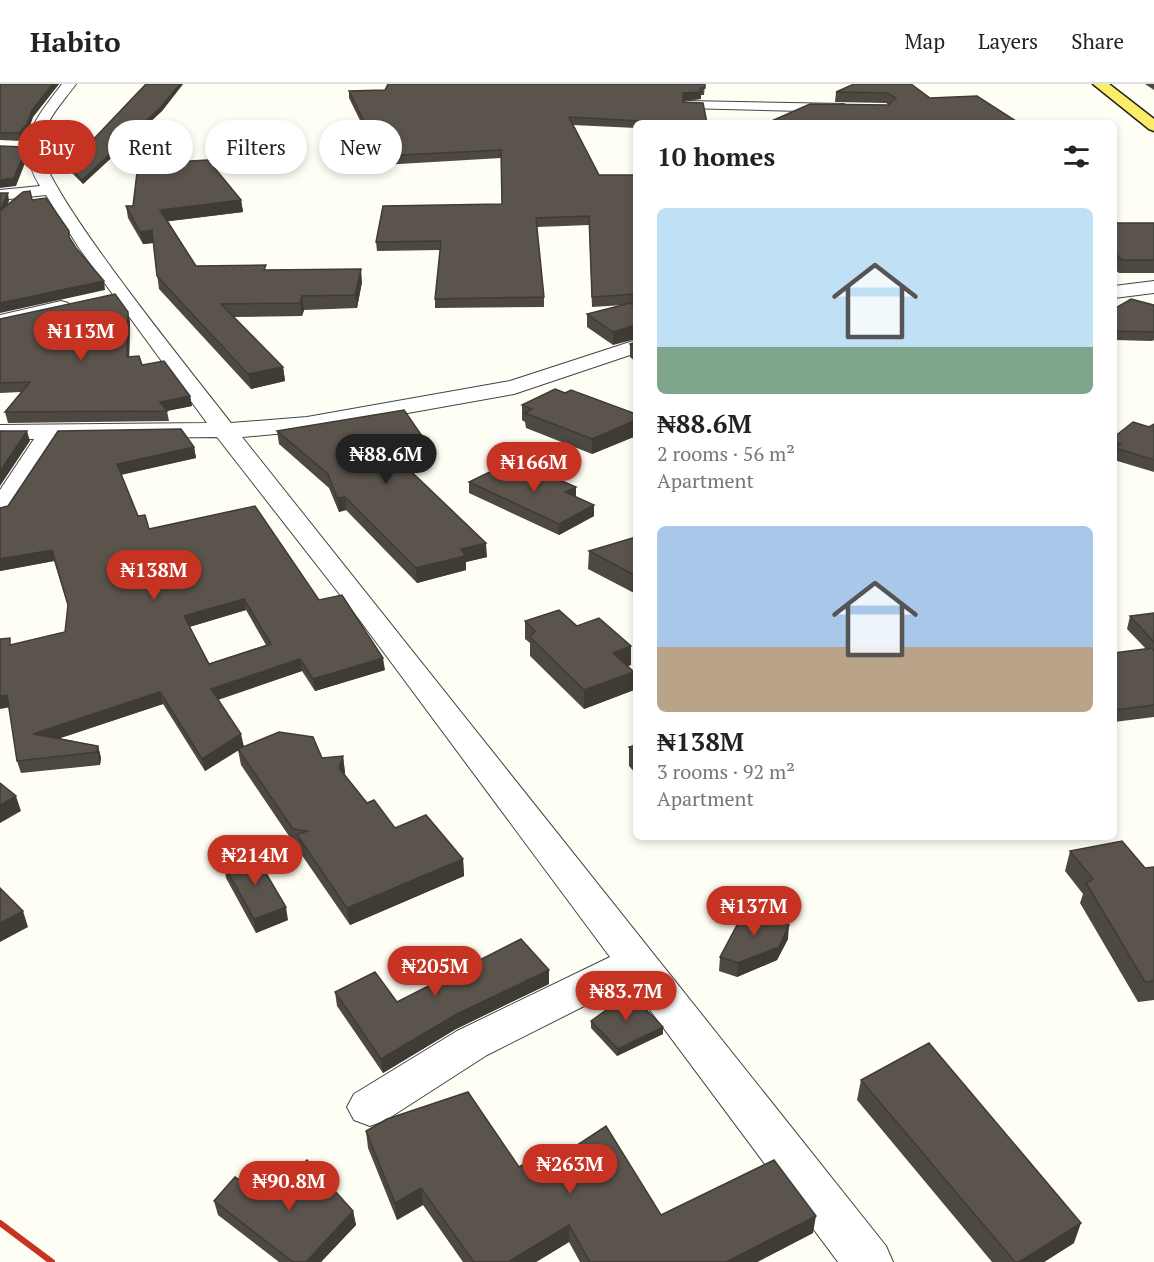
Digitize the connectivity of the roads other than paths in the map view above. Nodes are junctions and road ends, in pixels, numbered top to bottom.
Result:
1 (69, 84) edge
2 (1100, 84) edge
3 (1120, 84) edge
4 (689, 106) edge
5 (863, 108) edge
6 (1154, 110) edge
7 (1154, 126) edge
8 (51, 190) junction
9 (0, 195) edge
10 (1154, 287) edge
11 (1117, 292) edge
12 (77, 304) edge
13 (0, 321) edge
14 (633, 347) edge
15 (224, 430) junction
16 (0, 432) edge
17 (51, 432) junction
18 (0, 510) edge
19 (637, 962) junction
20 (370, 1107) dead end
21 (868, 1262) edge

1 - 8 street
2 - 7 main road
3 - 6 main road
4 - 5 street
8 - 9 street
8 - 15 street
10 - 11 street
12 - 13 street
14 - 15 street
15 - 17 street
15 - 19 street
16 - 17 street
17 - 18 street
19 - 20 street
19 - 21 street

